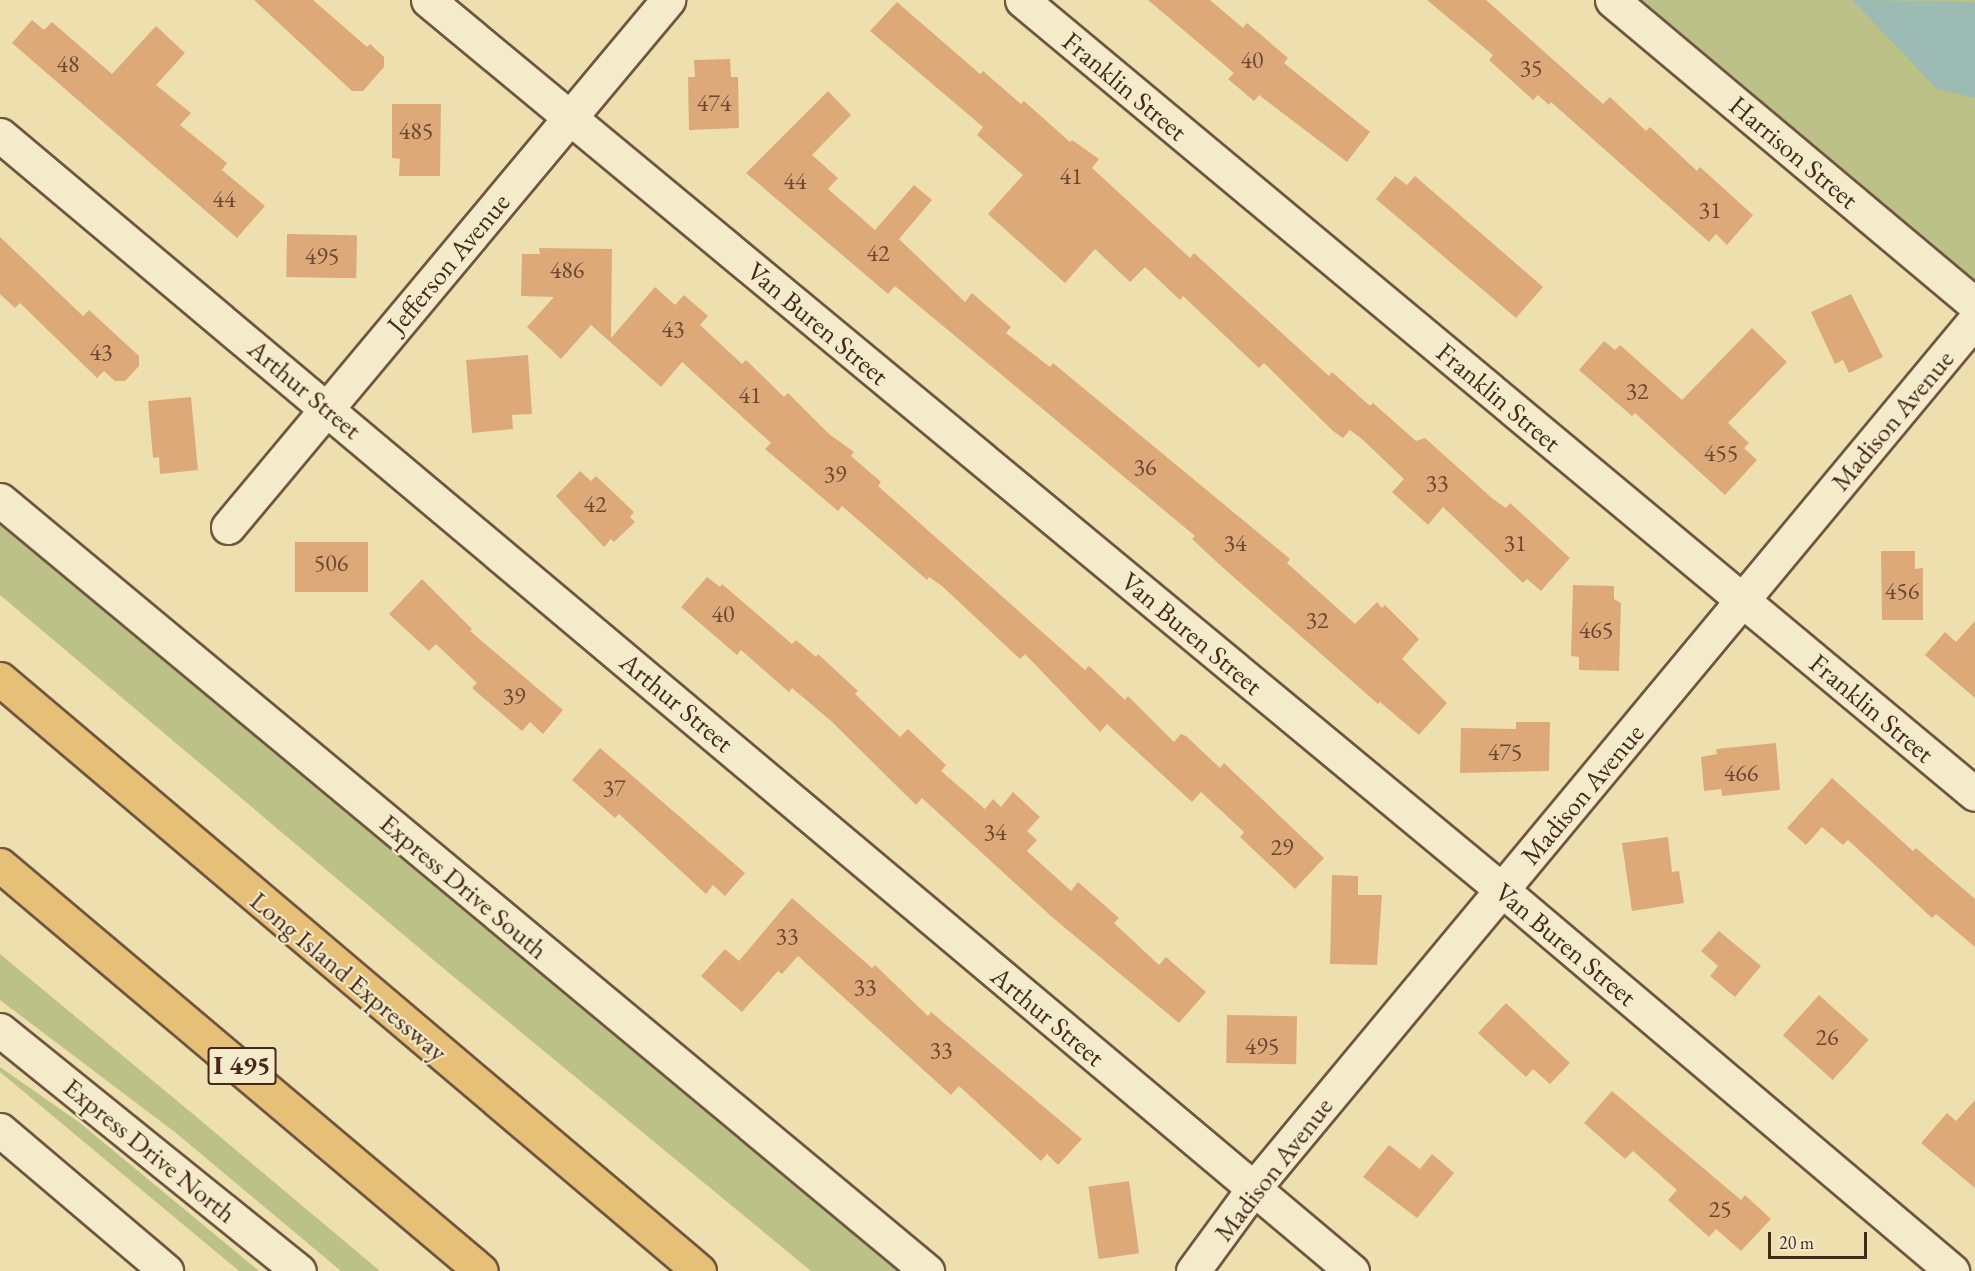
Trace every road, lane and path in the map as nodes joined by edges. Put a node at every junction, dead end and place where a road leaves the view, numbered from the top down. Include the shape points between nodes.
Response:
1 (428, 0) edge
2 (668, 0) edge
3 (1022, 0) edge
4 (1612, 0) edge
5 (569, 118) junction
6 (0, 135) edge
7 (1975, 305) edge
8 (1975, 320) edge
9 (328, 407) junction
10 (0, 500) edge
11 (228, 527) dead end
12 (1742, 600) junction
13 (0, 679) edge
14 (1975, 794) edge
15 (0, 865) edge
16 (1502, 890) junction
17 (0, 1030) edge
18 (0, 1130) edge
19 (1252, 1189) junction
20 (166, 1271) edge
21 (299, 1271) edge
22 (481, 1271) edge
23 (699, 1271) edge
24 (927, 1271) edge
25 (1193, 1271) edge
26 (1352, 1271) edge
27 (1952, 1271) edge

1 - 5 street, Van Buren Street
2 - 5 street, Jefferson Avenue
3 - 12 street, Franklin Street
4 - 7 street, Harrison Street
5 - 9 street, Jefferson Avenue
5 - 16 street, Van Buren Street
6 - 9 street, Arthur Street
8 - 12 street, Madison Avenue
9 - 11 street, Jefferson Avenue
9 - 19 street, Arthur Street
10 - 24 street, Express Drive South
12 - 14 street, Franklin Street
12 - 16 street, Madison Avenue
13 - 23 highway, Long Island Expressway
15 - 22 highway, I 495
16 - 19 street, Madison Avenue
16 - 27 street, Van Buren Street
17 - 21 street, Express Drive North
18 - 20 street
19 - 25 street, Madison Avenue
19 - 26 street, Arthur Street

